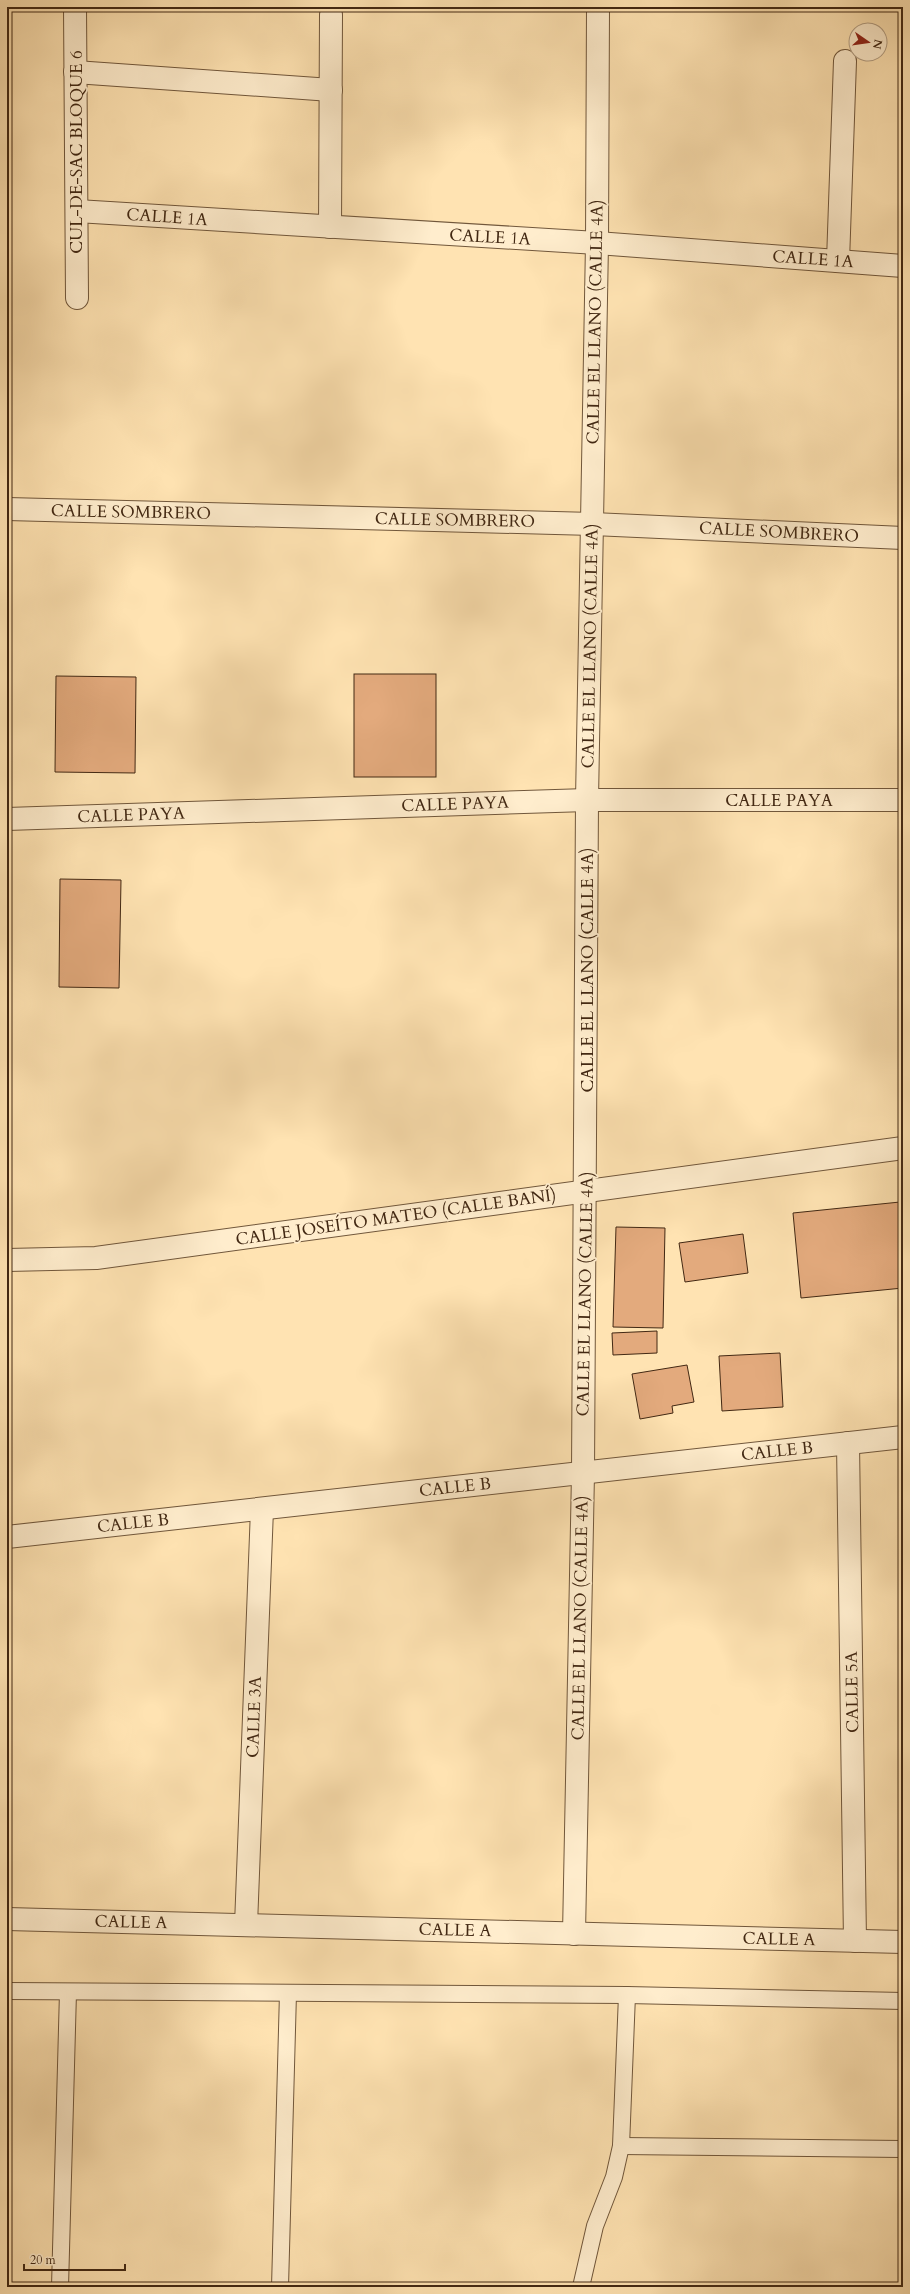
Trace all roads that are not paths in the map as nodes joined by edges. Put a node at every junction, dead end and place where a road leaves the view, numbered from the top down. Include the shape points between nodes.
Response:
1 (76, 7) edge
2 (598, 7) edge
3 (331, 15) dead end
4 (845, 61) dead end
5 (75, 72) junction
6 (331, 90) junction
7 (77, 211) junction
8 (330, 227) junction
9 (597, 243) junction
10 (838, 261) junction
11 (903, 266) edge
12 (76, 298) dead end
13 (7, 509) edge
14 (593, 524) junction
15 (903, 538) edge
16 (587, 800) junction
17 (903, 800) edge
18 (7, 819) edge
19 (903, 1148) edge
20 (586, 1191) junction
21 (7, 1260) edge
22 (903, 1436) edge
23 (848, 1443) junction
24 (583, 1473) junction
25 (262, 1509) junction
26 (7, 1537) edge
27 (7, 1919) edge
28 (246, 1925) junction
29 (574, 1934) junction
30 (855, 1941) junction
31 (903, 1942) edge
32 (7, 1991) edge
33 (68, 1992) junction
34 (288, 1993) junction
35 (627, 1995) junction
36 (903, 2001) edge
37 (622, 2146) junction
38 (903, 2149) edge
39 (60, 2287) edge
40 (280, 2287) edge
41 (581, 2287) edge

1 - 5 street, CUL-DE-SAC BLOQUE 6
2 - 9 street, CALLE EL LLANO (CALLE 4A)
3 - 6 street
4 - 10 street
5 - 6 street
5 - 7 street, CUL-DE-SAC BLOQUE 6
6 - 8 street
7 - 8 street, CALLE 1A
7 - 12 street, CUL-DE-SAC BLOQUE 6
8 - 9 street, CALLE 1A
9 - 10 street, CALLE 1A
9 - 14 street, CALLE EL LLANO (CALLE 4A)
10 - 11 street, CALLE 1A
13 - 14 street, CALLE SOMBRERO
14 - 15 street, CALLE SOMBRERO
14 - 16 street, CALLE EL LLANO (CALLE 4A)
16 - 17 street, CALLE PAYA
16 - 18 street, CALLE PAYA
16 - 20 street, CALLE EL LLANO (CALLE 4A)
19 - 20 street, CALLE JOSEÍTO MATEO (CALLE BANÍ)
20 - 21 street, CALLE JOSEÍTO MATEO (CALLE BANÍ) via 96,1258
20 - 24 street, CALLE EL LLANO (CALLE 4A)
22 - 23 street, CALLE B
23 - 24 street, CALLE B
23 - 30 street, CALLE 5A
24 - 25 street, CALLE B
24 - 29 street, CALLE EL LLANO (CALLE 4A)
25 - 26 street, CALLE B
25 - 28 street, CALLE 3A
27 - 28 street, CALLE A
28 - 29 street, CALLE A
29 - 30 street, CALLE A
30 - 31 street, CALLE A
32 - 33 lane
33 - 34 lane
33 - 39 lane
34 - 35 lane
34 - 40 lane
35 - 36 lane
35 - 37 lane
37 - 38 lane
37 - 41 lane via 614,2177 595,2226

